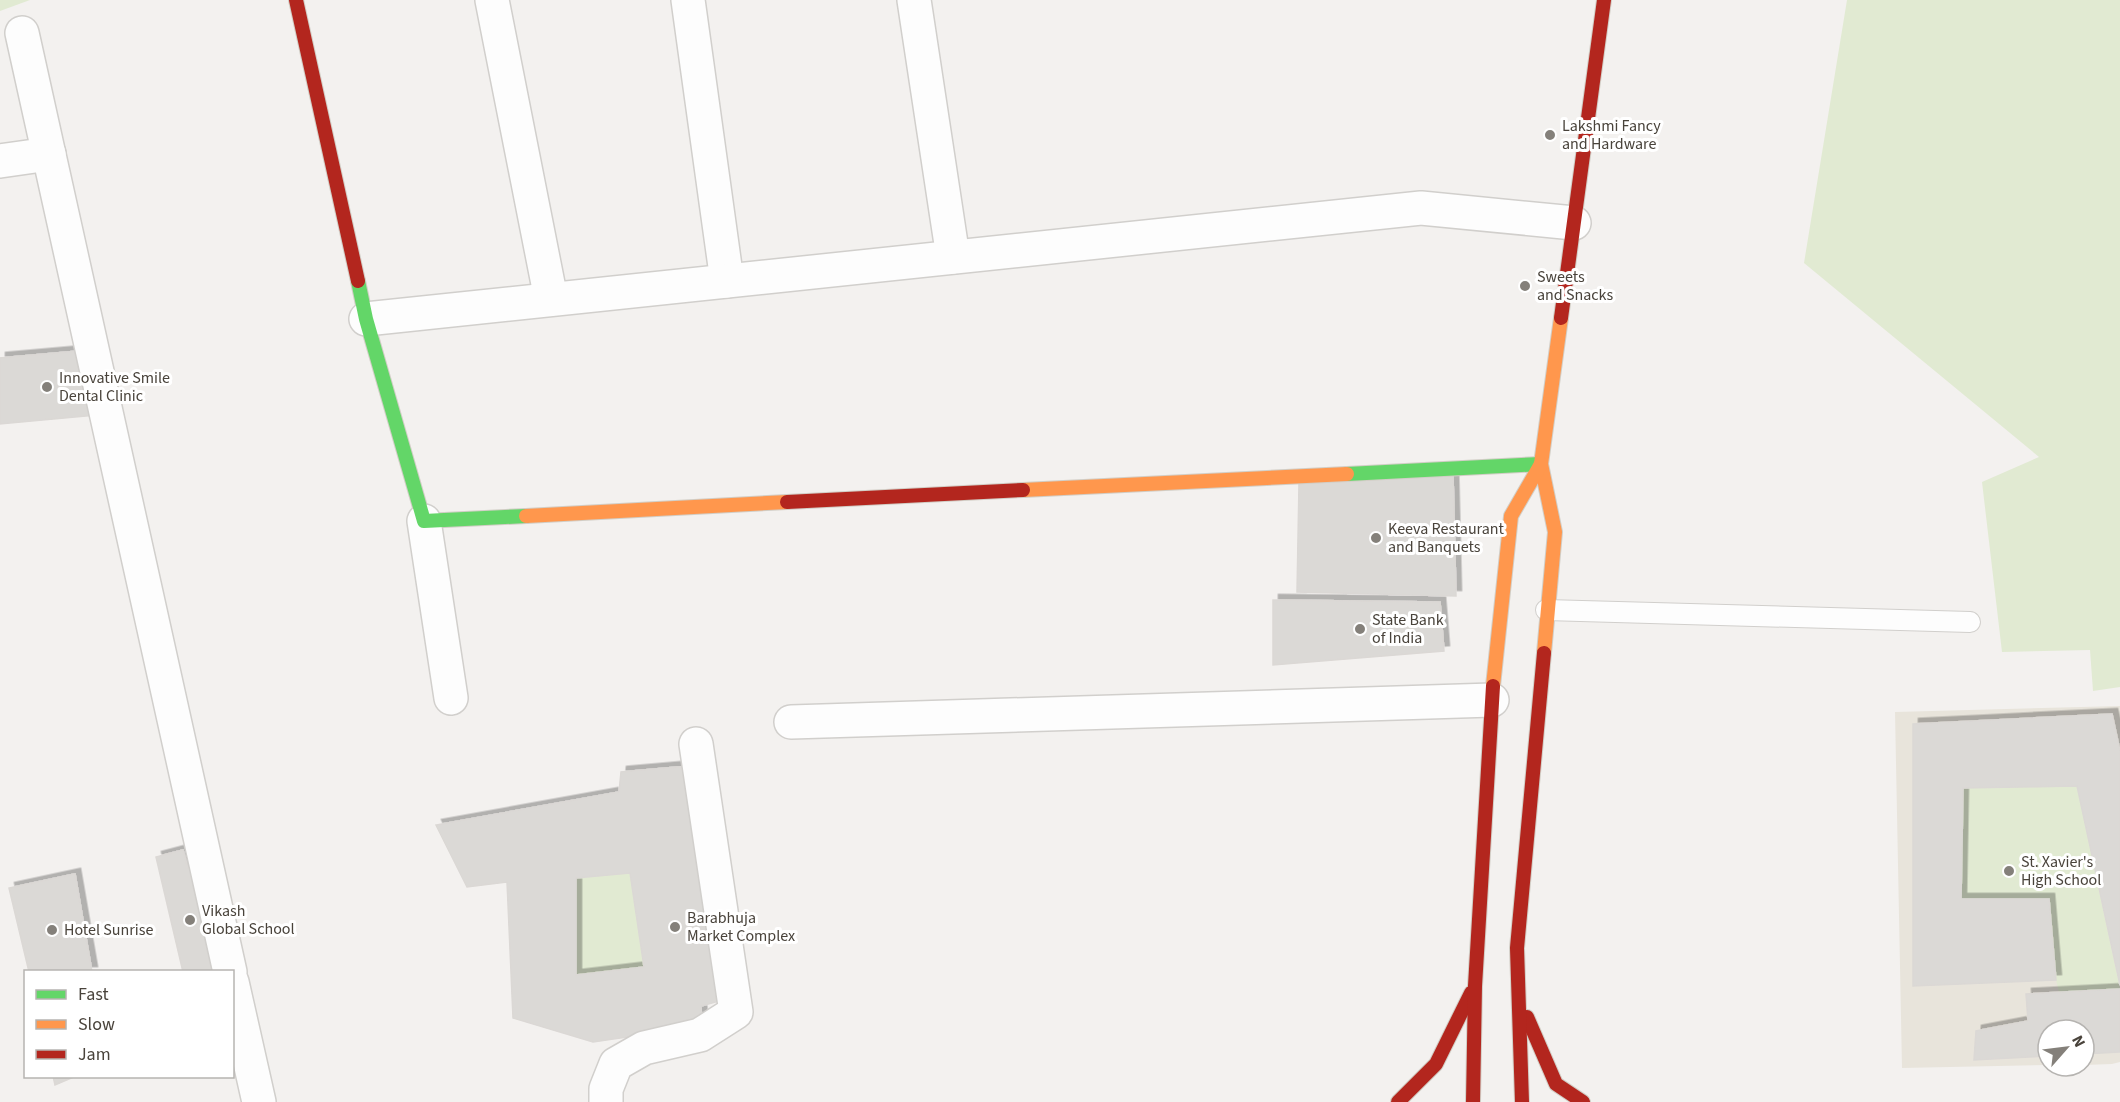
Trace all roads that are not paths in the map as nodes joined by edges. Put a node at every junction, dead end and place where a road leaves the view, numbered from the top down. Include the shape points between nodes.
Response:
1 (296, 0) edge
2 (492, 0) edge
3 (688, 0) edge
4 (914, 0) edge
5 (1604, 0) edge
6 (22, 33) dead end
7 (49, 154) junction
8 (0, 161) edge
9 (1574, 223) junction
10 (953, 257) junction
11 (727, 281) junction
12 (551, 299) junction
13 (366, 319) junction
14 (1540, 464) junction
15 (424, 521) junction
16 (1546, 610) junction
17 (1970, 622) dead end
18 (451, 698) dead end
19 (1492, 700) junction
20 (791, 722) dead end
21 (696, 744) dead end
22 (230, 970) edge
23 (1475, 986) junction
24 (234, 991) edge
25 (1519, 999) junction
26 (259, 1102) edge
27 (606, 1102) edge
28 (1398, 1102) edge
29 (1473, 1102) edge
30 (1522, 1102) edge
31 (1583, 1102) edge

1 - 13 main road
2 - 12 street
3 - 11 street
4 - 10 street
5 - 9 main road
6 - 7 street
7 - 8 street
7 - 22 street
9 - 10 street via 1421,208
9 - 14 main road
10 - 11 street
11 - 12 street
12 - 13 street
13 - 15 main road
14 - 15 main road
14 - 16 main road via 1555,532
14 - 19 main road via 1511,516
15 - 18 street
16 - 17 lane
16 - 25 main road via 1517,948
19 - 20 street
19 - 23 main road
21 - 27 street via 736,1012 700,1035 644,1048 616,1064 606,1089
23 - 28 main road via 1436,1065
23 - 29 main road
24 - 26 street
25 - 30 main road
25 - 31 main road via 1556,1084

